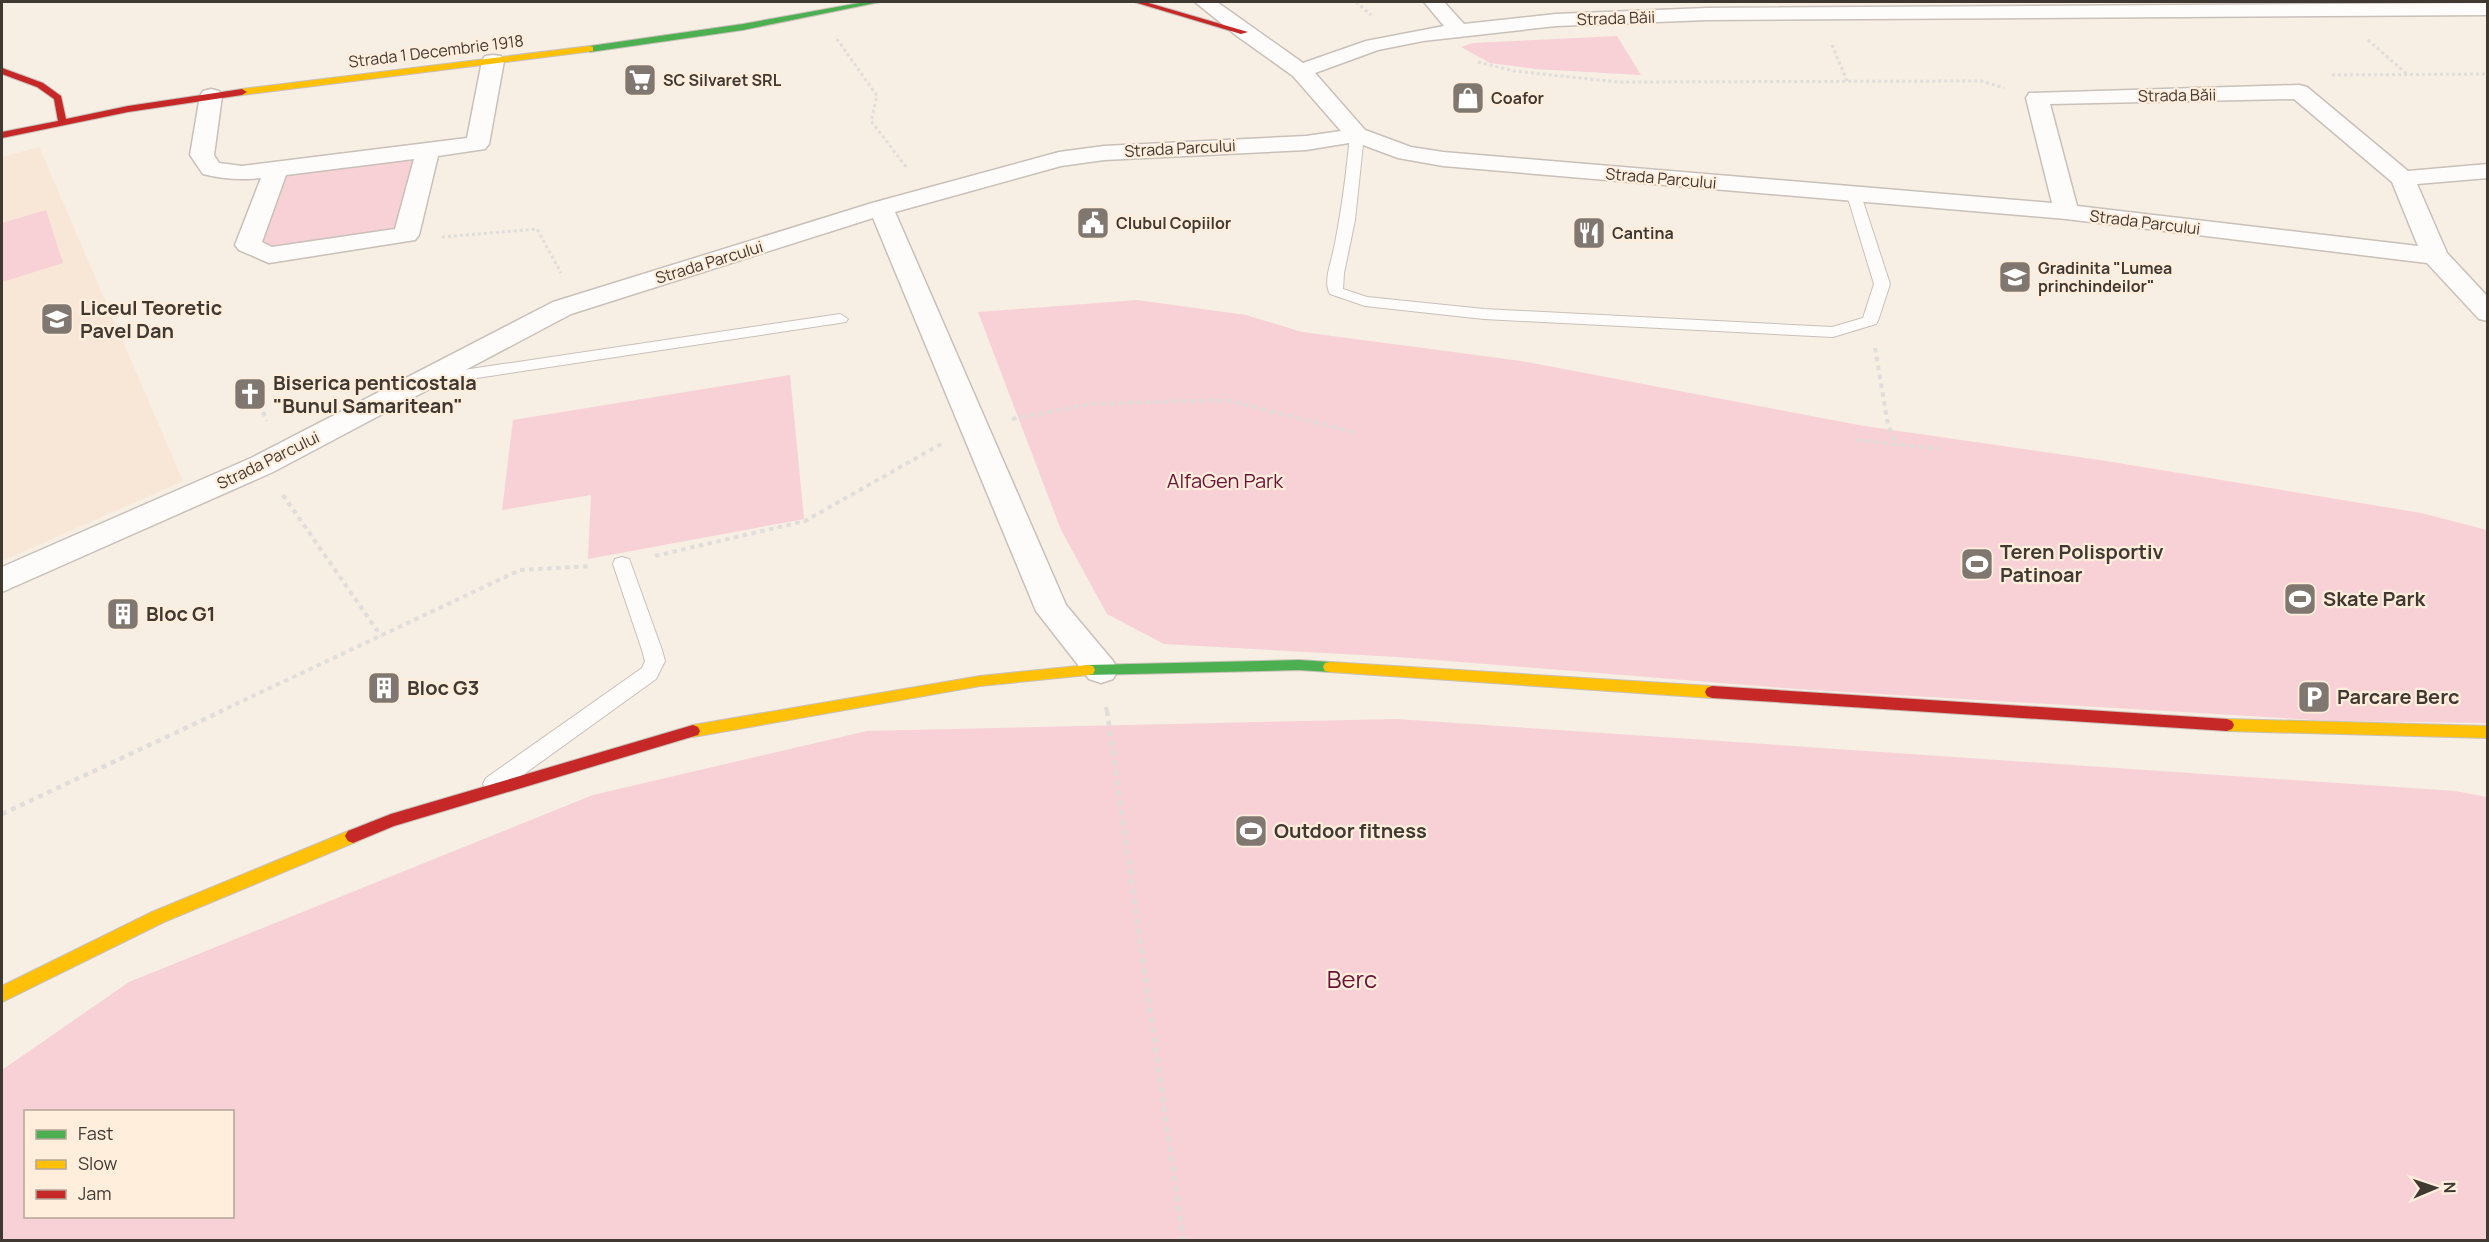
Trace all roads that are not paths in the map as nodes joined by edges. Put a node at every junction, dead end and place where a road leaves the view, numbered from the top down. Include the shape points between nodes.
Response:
1 (876, 2) edge
2 (1138, 2) edge
3 (1205, 2) edge
4 (1434, 2) edge
5 (2292, 2) edge
6 (2487, 9) edge
7 (2318, 10) junction
8 (1459, 31) junction
9 (1244, 32) junction
10 (493, 61) junction
11 (1301, 70) junction
12 (2, 71) edge
13 (210, 96) junction
14 (62, 120) junction
15 (2, 135) edge
16 (1356, 135) junction
17 (428, 150) junction
18 (277, 168) junction
19 (2487, 171) edge
20 (2403, 179) junction
21 (1854, 195) junction
22 (880, 208) junction
23 (2066, 212) junction
24 (2435, 256) junction
25 (2486, 310) edge
26 (840, 319) dead end
27 (422, 381) junction
28 (622, 564) road end
29 (2, 580) edge
30 (1101, 670) junction
31 (2487, 732) edge
32 (482, 793) junction
33 (2, 994) edge

1 - 10 street, Strada 1 Decembrie 1918 via 744,26
2 - 9 street
3 - 9 street
4 - 8 street
5 - 7 street
6 - 7 street, Strada Băii
7 - 8 street, Strada Băii via 1707,14 1556,20
8 - 11 street, Strada Băii via 1373,45
9 - 11 street
10 - 13 street, Strada 1 Decembrie 1918
10 - 17 street via 477,144
11 - 16 street
12 - 14 street via 40,85 58,98
13 - 14 street, Strada 1 Decembrie 1918
13 - 18 street via 202,155 211,169 242,173
14 - 15 street, Strada 1 Decembrie 1918
16 - 21 street, Strada Parcului via 1406,153 1443,159
16 - 21 lane via 1348,220 1335,291 1365,301 1472,313 1833,332 1870,321 1882,284
16 - 22 street, Strada Parcului via 1306,143 1115,152 1059,159
17 - 18 street
17 - 18 street via 406,235 269,255 248,245
19 - 20 street
20 - 23 street, Strada Băii via 2299,92 2037,98
20 - 24 street
21 - 23 street, Strada Parcului
22 - 27 street, Strada Parcului via 562,308
22 - 30 street via 1052,611
23 - 24 street, Strada Parcului
24 - 25 street
26 - 27 lane
27 - 29 street, Strada Parcului via 262,465
28 - 32 lane via 655,661 649,673
30 - 31 street via 1299,666 2251,727
30 - 32 street via 980,681 687,732
32 - 33 street via 390,820 158,916

